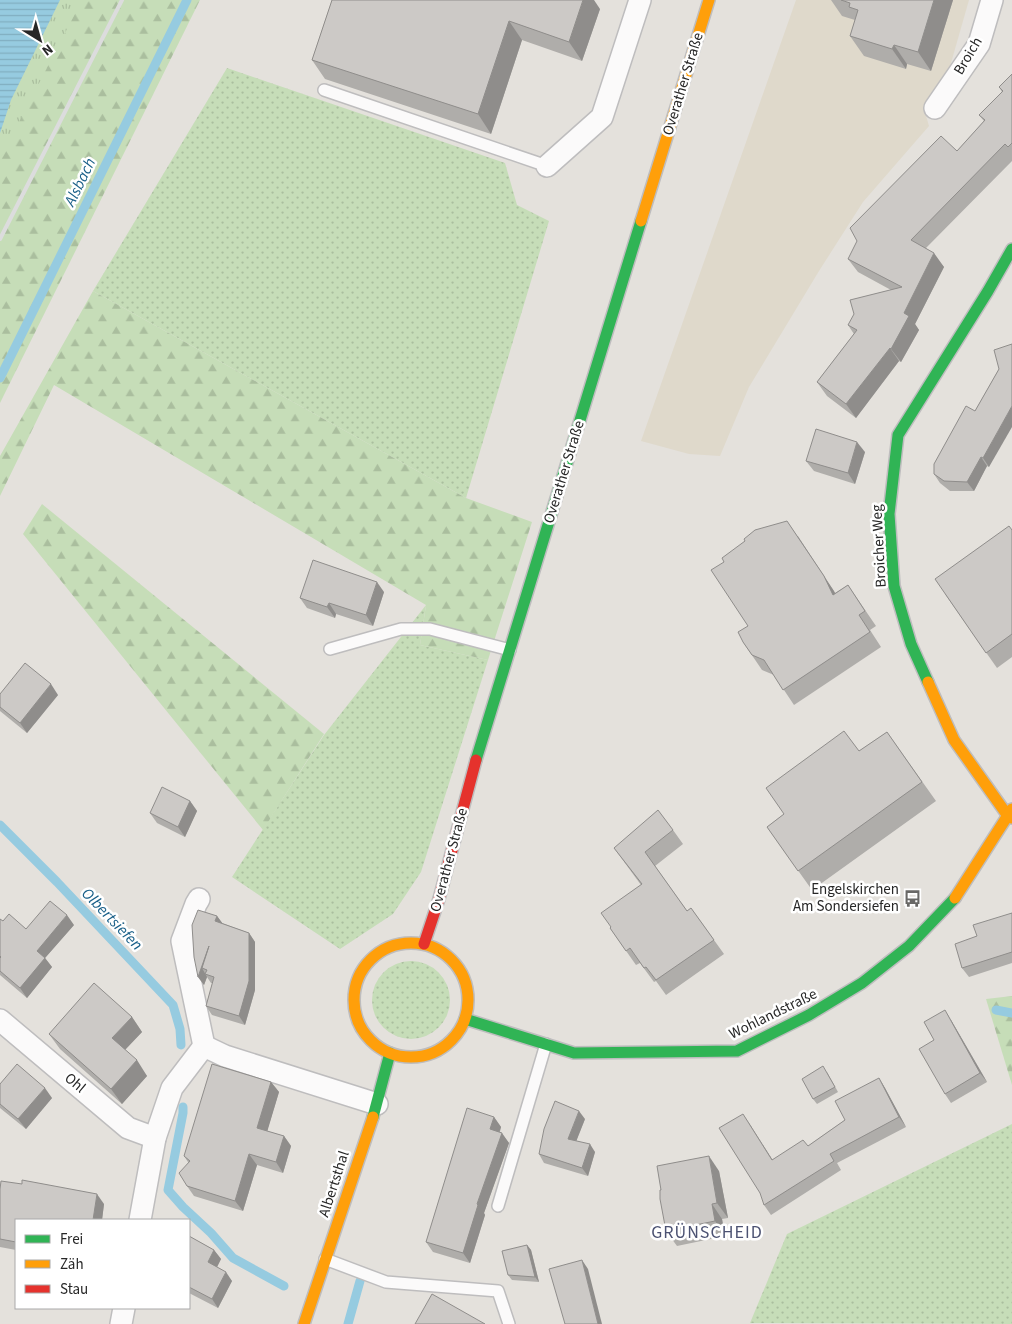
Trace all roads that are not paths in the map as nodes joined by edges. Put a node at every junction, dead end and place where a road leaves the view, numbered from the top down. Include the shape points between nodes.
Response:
1 (640, 0) edge
2 (709, 0) edge
3 (992, 0) edge
4 (324, 90) edge
5 (935, 108) dead end
6 (547, 166) joint
7 (1012, 249) edge
8 (330, 649) dead end
9 (510, 650) junction
10 (1011, 815) edge
11 (199, 899) dead end
12 (424, 944) junction
13 (465, 1019) junction
14 (0, 1020) edge
15 (546, 1044) junction
16 (204, 1046) junction
17 (390, 1053) junction
18 (377, 1104) junction
19 (155, 1138) junction
20 (498, 1206) dead end
21 (140, 1219) edge
22 (325, 1259) junction
23 (124, 1309) edge
24 (121, 1324) edge
25 (304, 1324) edge
26 (509, 1324) edge

1 - 6 street via 602,117
2 - 9 main road, Overather Straße
3 - 5 street, Broich via 979,44
4 - 6 lane
7 - 10 main road, Broicher Weg via 898,435 889,514 894,586 911,644 954,740
8 - 9 lane via 401,629 430,629
9 - 12 main road, Overather Straße
10 - 15 main road, Wohlandstraße via 959,893 909,946 862,983 810,1015 737,1051 574,1052
11 - 16 street via 182,941
12 - 13 main road via 439,950 462,973 468,996
12 - 17 main road via 391,946 364,968 357,983 354,1000 360,1024 375,1044
13 - 15 main road, Wohlandstraße
13 - 17 main road via 453,1039 434,1052 412,1057
14 - 19 street, Ohl via 128,1128
15 - 20 lane
16 - 18 street via 225,1056
16 - 19 street via 172,1088
17 - 18 main road, Albertsthal
18 - 22 main road, Albertsthal
19 - 21 street
22 - 25 main road, Albertsthal
22 - 26 lane via 386,1282 498,1291
23 - 24 street

